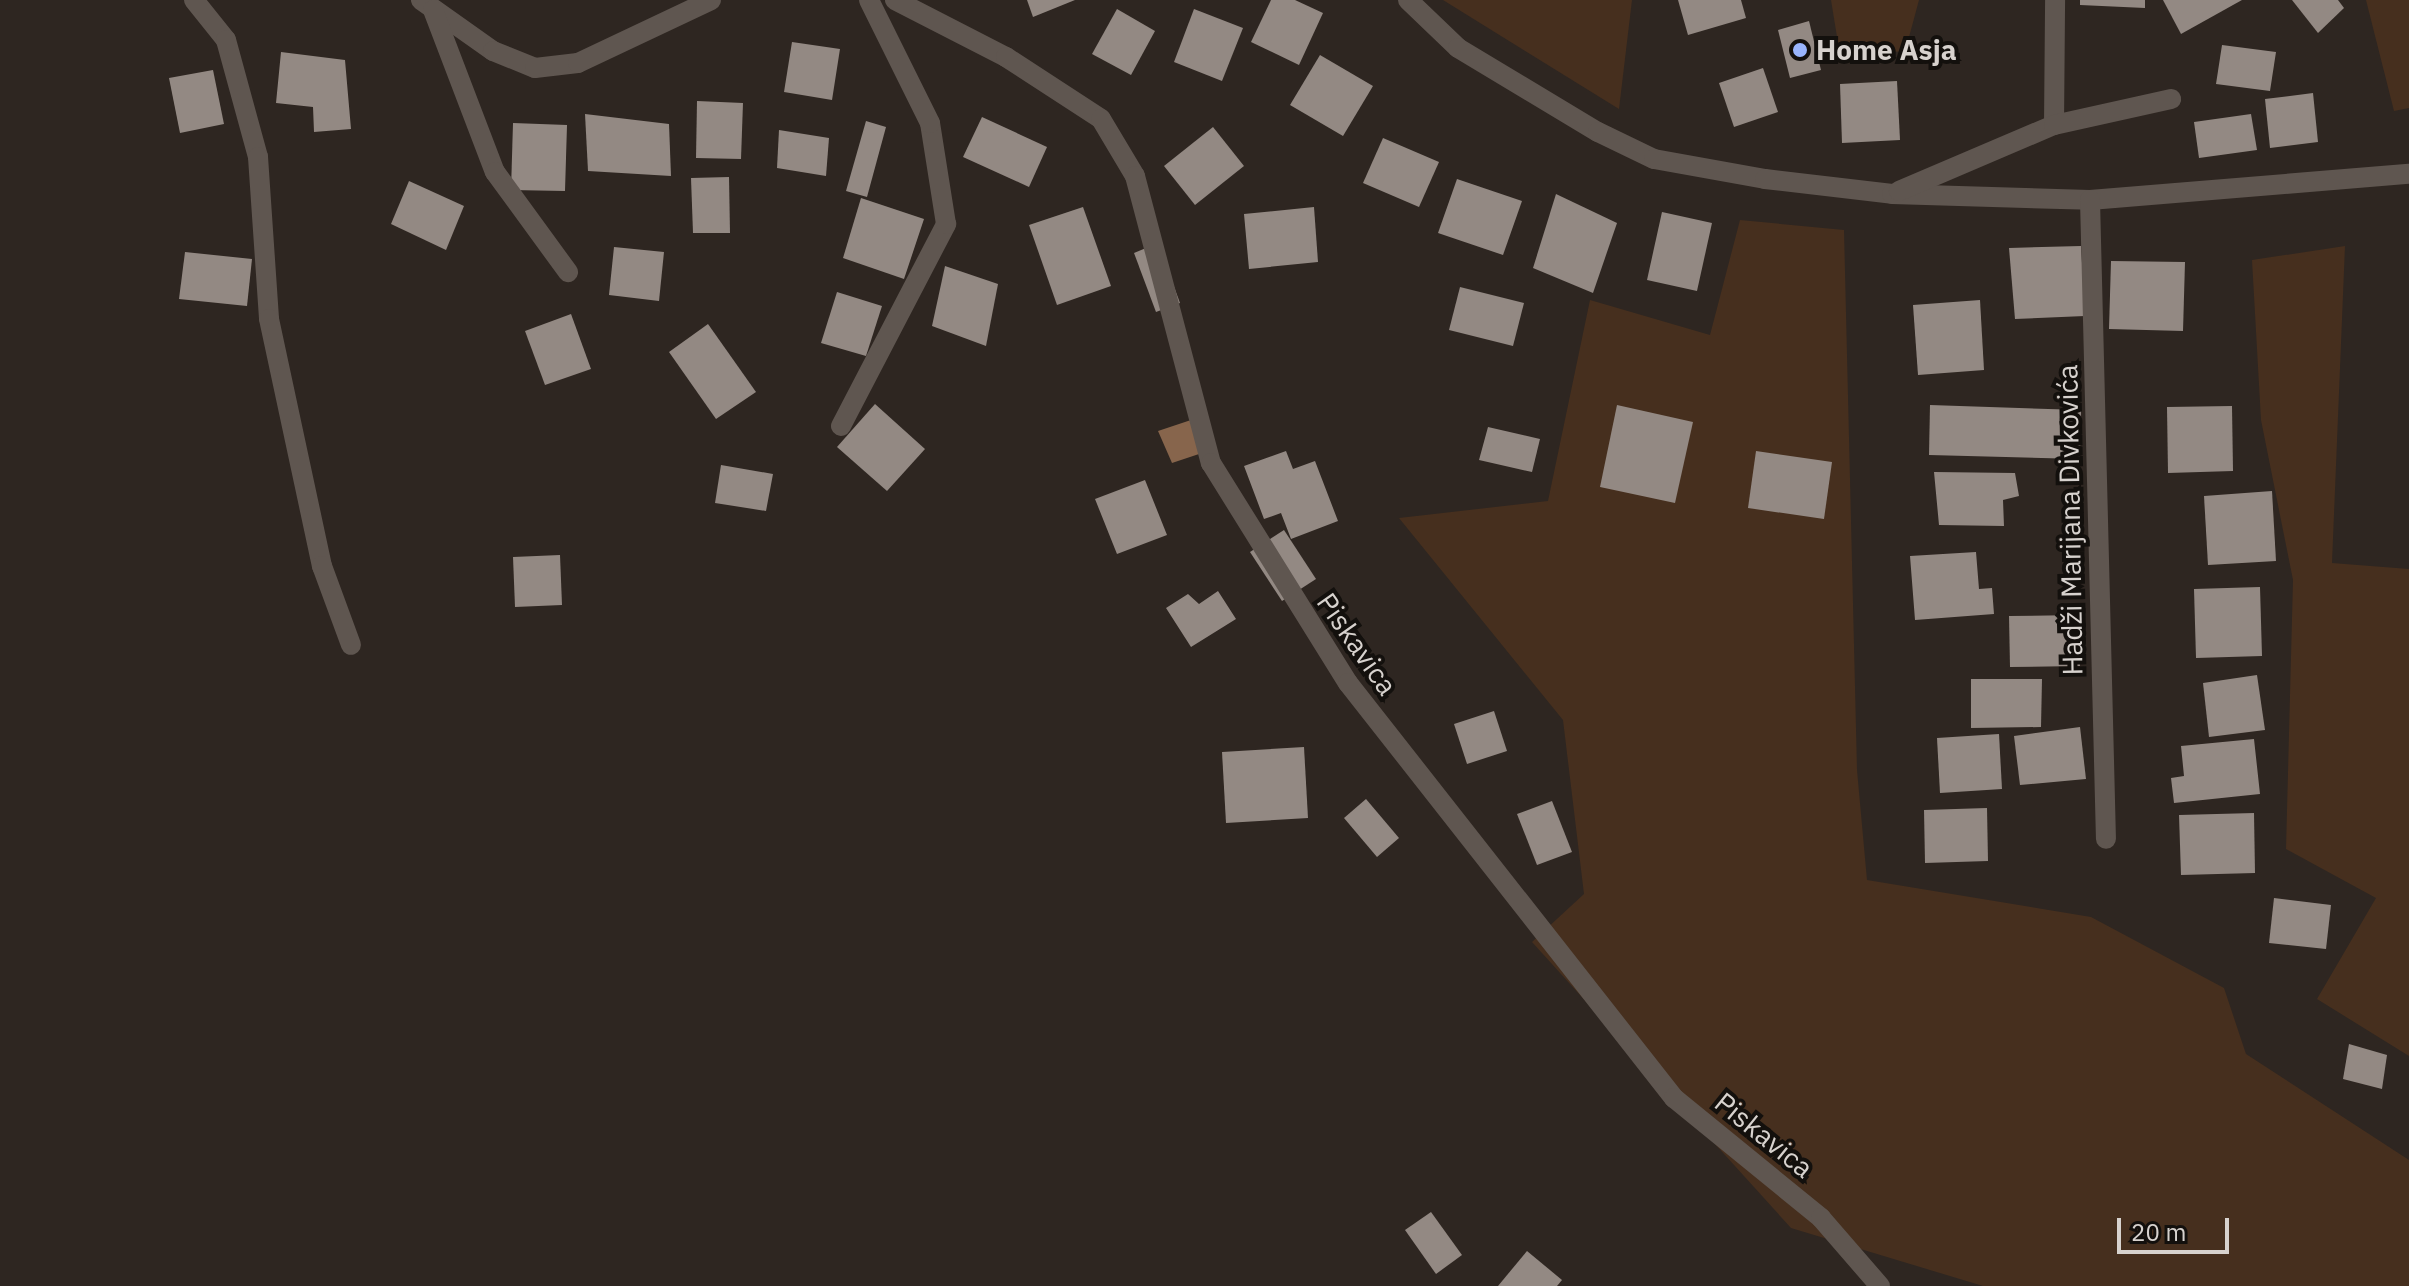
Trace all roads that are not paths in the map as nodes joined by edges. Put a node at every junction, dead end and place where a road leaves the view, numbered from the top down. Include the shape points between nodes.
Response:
1 (194, 0) edge
2 (711, 0) edge
3 (869, 0) edge
4 (895, 0) edge
5 (1408, 0) edge
6 (2055, 0) edge
7 (427, 5) edge
8 (2171, 99) dead end
9 (2054, 125) junction
10 (2409, 174) edge
11 (1892, 194) junction
12 (2090, 200) junction
13 (568, 272) dead end
14 (841, 426) dead end
15 (351, 645) dead end
16 (2106, 839) dead end
17 (1880, 1286) edge

1 - 15 street via 226,40 258,157 269,319 322,566
2 - 7 street via 578,63 535,68 493,51
3 - 14 street via 930,123 946,224
4 - 17 street, Piskavica via 1006,57 1101,119 1135,176 1211,463 1348,683 1674,1098 1821,1218
5 - 11 street via 1458,48 1545,106 1654,159
6 - 9 street
7 - 13 street via 495,172
8 - 9 street
9 - 11 street
10 - 12 street
11 - 12 street
12 - 16 street, Hadži Marijana Divkovića

